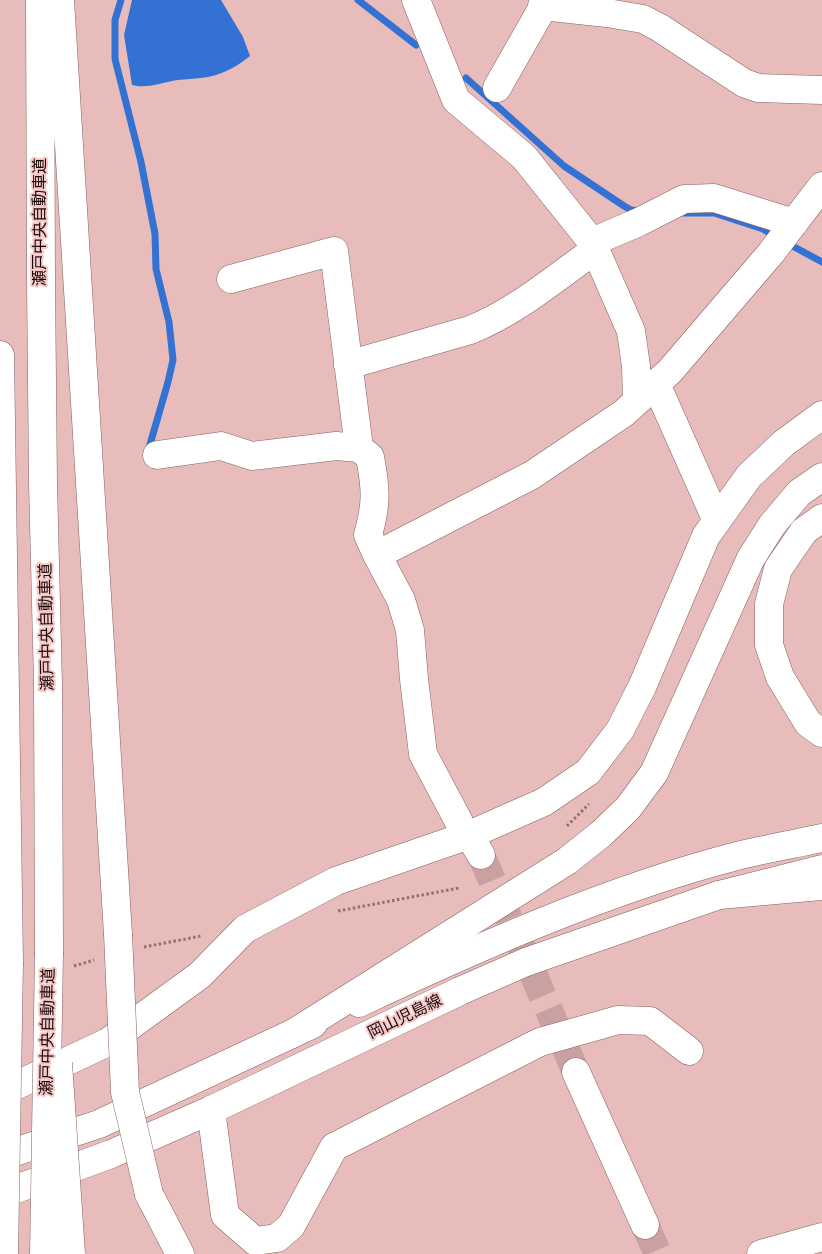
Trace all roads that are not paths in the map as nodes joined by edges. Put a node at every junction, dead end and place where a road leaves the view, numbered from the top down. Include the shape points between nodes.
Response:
1 (40, 0) edge
2 (60, 0) edge
3 (416, 0) edge
4 (545, 3) edge
5 (498, 88) dead end
6 (822, 90) edge
7 (822, 186) edge
8 (792, 225) junction
9 (593, 246) junction
10 (231, 279) dead end
11 (0, 355) edge
12 (348, 365) junction
13 (646, 392) junction
14 (822, 415) edge
15 (359, 448) junction
16 (157, 455) dead end
17 (822, 477) edge
18 (822, 518) edge
19 (717, 521) junction
20 (377, 555) junction
21 (822, 734) edge
22 (470, 837) junction
23 (822, 838) edge
24 (822, 868) edge
25 (822, 886) edge
26 (719, 895) junction
27 (50, 952) junction
28 (292, 1034) junction
29 (688, 1050) dead end
30 (4, 1071) edge
31 (576, 1072) tunnel mouth
32 (0, 1093) edge
33 (211, 1110) junction
34 (0, 1158) edge
35 (0, 1195) edge
36 (645, 1225) tunnel mouth
37 (822, 1237) edge
38 (4, 1254) edge
39 (44, 1254) edge
40 (71, 1254) edge
41 (180, 1254) edge
42 (761, 1254) edge

1 - 27 main road, 瀬戸中央自動車道 via 40,271
2 - 41 main road, bridge via 125,1092 149,1194
3 - 9 main road via 456,100 524,158
4 - 5 main road
4 - 6 main road via 643,19 744,83 758,88
7 - 8 main road
8 - 9 main road via 714,198 684,199
8 - 13 main road via 670,371
9 - 12 main road via 536,292 488,322
9 - 13 main road via 631,331 636,366
10 - 12 main road via 334,251
11 - 30 main road, bridge via 8,962
12 - 15 main road
13 - 19 main road
13 - 20 main road via 624,413 532,474
14 - 19 main road via 784,443 749,476
15 - 16 main road via 336,446 252,456 221,446
15 - 20 main road via 370,457 375,488 374,513 368,535
17 - 28 main road via 799,493 772,525 752,558 654,773 628,808 568,861
18 - 21 main road via 804,532 778,569 769,604 769,645 780,677 808,723
19 - 22 main road via 706,536 642,687 620,730 588,772 544,802
20 - 22 main road via 401,600 410,630 423,754
22 - 32 main road via 336,881 245,928 200,976 108,1042
23 - 28 main road, 岡山児島線 via 736,856 580,908 438,965
24 - 26 main road, 岡山児島線
25 - 26 main road
26 - 33 main road, 岡山児島線 via 526,962
27 - 39 main road, 瀬戸中央自動車道, bridge
27 - 40 main road, bridge
28 - 34 main road, 岡山児島線 via 99,1124
29 - 33 main road via 650,1020 618,1020 540,1042 334,1147 291,1226 277,1238 255,1241 225,1215
30 - 38 main road, bridge
31 - 36 main road
33 - 35 main road, 岡山児島線 via 111,1154
37 - 42 main road

